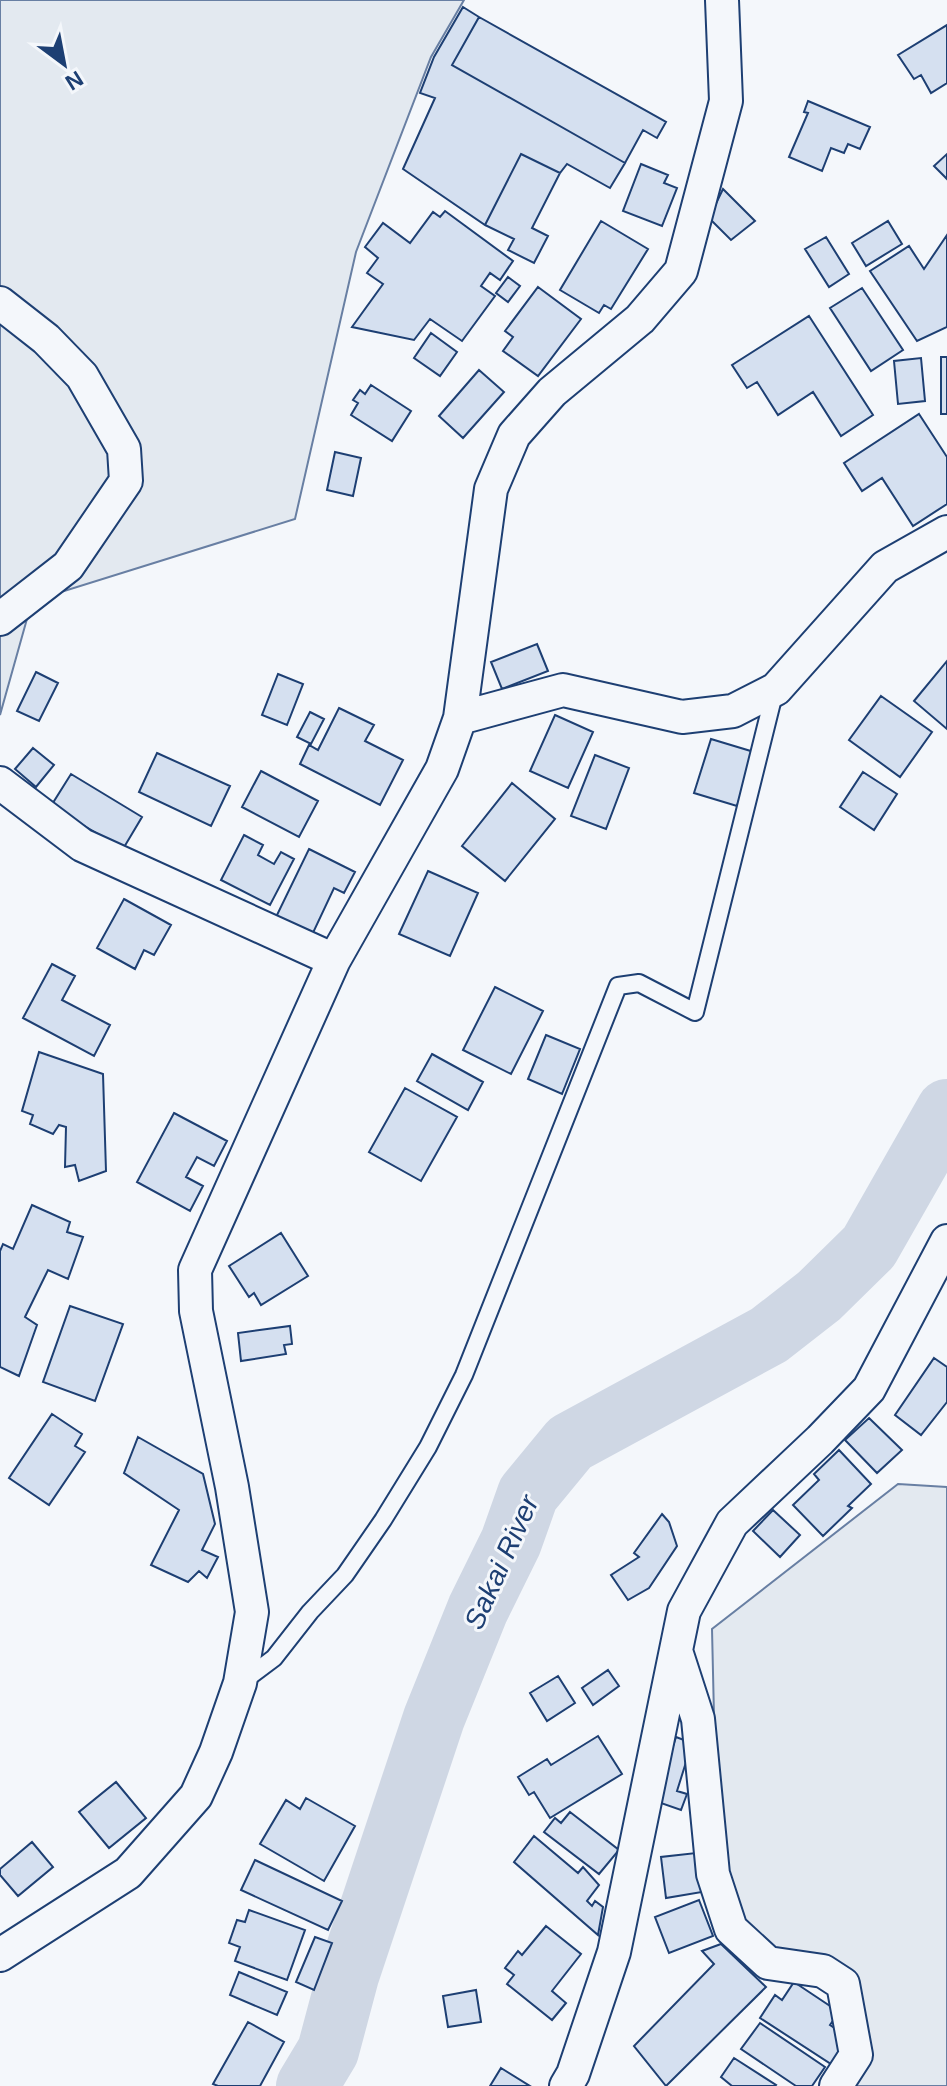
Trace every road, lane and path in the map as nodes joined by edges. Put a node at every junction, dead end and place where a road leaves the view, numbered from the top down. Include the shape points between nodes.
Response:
1 (722, 0) edge
2 (0, 303) edge
3 (947, 532) edge
4 (0, 619) edge
5 (776, 689) junction
6 (460, 718) junction
7 (0, 783) edge
8 (334, 960) junction
9 (947, 1241) edge
10 (676, 1650) junction
11 (240, 1683) junction
12 (0, 1955) edge
13 (580, 2082) edge
14 (836, 2086) edge

1 - 6 street via 726,101 681,271 640,319 552,392 514,435 491,489
2 - 4 street via 82,376 124,449 126,481 68,566
3 - 5 street via 885,567
5 - 6 street via 733,711 682,717 563,690
5 - 11 lane via 695,1012 639,983 618,986 464,1375 428,1447 345,1575 274,1658
6 - 8 street via 442,769
7 - 8 street via 82,845
8 - 11 street via 195,1270 196,1311 252,1612
9 - 10 street via 869,1389 732,1523 684,1611
10 - 13 street via 614,1952
10 - 14 street via 698,1719 713,1874 731,1929 768,1963 823,1971 843,1984 856,2055
11 - 12 street via 196,1796 177,1818 128,1873

